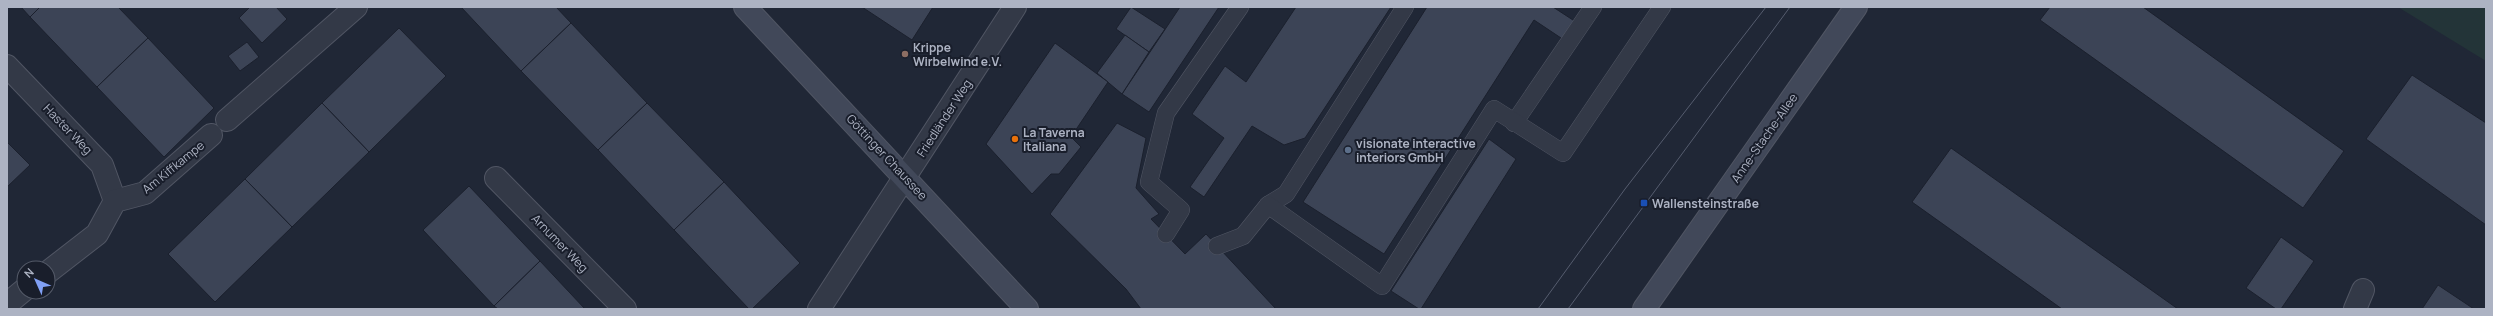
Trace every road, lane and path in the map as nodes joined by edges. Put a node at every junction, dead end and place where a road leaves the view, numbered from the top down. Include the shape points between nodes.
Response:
1 (356, 7) edge
2 (745, 7) edge
3 (1015, 7) edge
4 (1240, 7) edge
5 (1405, 7) edge
6 (1593, 7) edge
7 (1662, 7) edge
8 (1856, 7) edge
9 (7, 66) edge
10 (227, 120) dead end
11 (1514, 123) junction
12 (211, 135) dead end
13 (905, 177) junction
14 (496, 178) dead end
15 (115, 200) junction
16 (1268, 205) junction
17 (1166, 234) dead end
18 (1216, 246) dead end
19 (56, 266) edge
20 (16, 297) edge
21 (7, 304) edge
22 (625, 309) edge
23 (818, 309) edge
24 (1027, 309) edge
25 (1644, 309) edge

1 - 10 street
2 - 13 street, Göttinger Chaussee
3 - 13 street, Friedländer Weg
4 - 17 lane via 1166,113 1149,182 1182,210
5 - 16 lane via 1286,194
6 - 11 lane
7 - 11 lane via 1563,153
8 - 25 street, Anne-Stache-Allee
9 - 15 street, Haster Weg via 102,165
11 - 16 lane via 1494,109 1382,286
12 - 15 street, Am Kiffkampe via 145,193
13 - 23 street, Friedländer Weg
13 - 24 street, Göttinger Chaussee
14 - 22 street, Arnumer Weg
15 - 19 street via 97,234
16 - 18 lane via 1243,236
20 - 21 street

